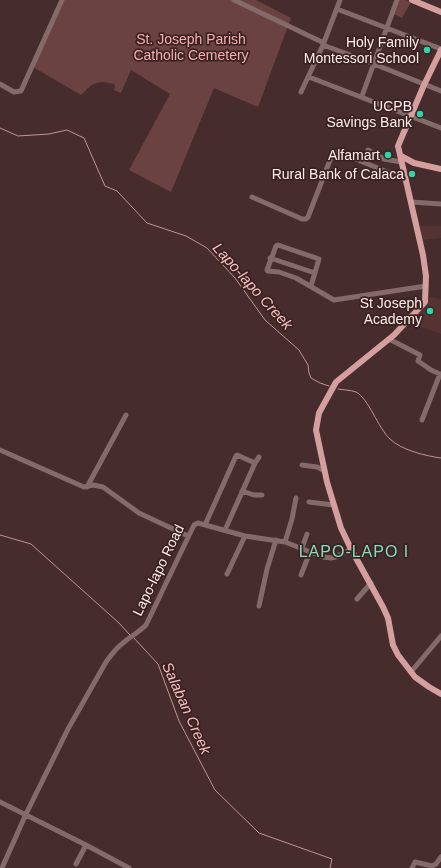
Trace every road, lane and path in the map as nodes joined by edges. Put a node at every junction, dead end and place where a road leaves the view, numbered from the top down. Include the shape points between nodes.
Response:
1 (62, 0) edge
2 (234, 0) edge
3 (340, 0) edge
4 (396, 0) edge
5 (412, 0) edge
6 (337, 9) junction
7 (441, 12) edge
8 (387, 28) junction
9 (324, 44) junction
10 (441, 50) edge
11 (374, 64) junction
12 (309, 77) junction
13 (0, 84) edge
14 (424, 85) junction
15 (441, 91) edge
16 (301, 92) dead end
17 (362, 96) junction
18 (410, 116) junction
19 (441, 128) edge
20 (368, 150) dead end
21 (401, 159) junction
22 (441, 169) edge
23 (405, 179) junction
24 (252, 197) dead end
25 (411, 202) junction
26 (441, 204) edge
27 (270, 258) junction
28 (315, 273) junction
29 (310, 286) junction
30 (426, 286) junction
31 (389, 339) junction
32 (126, 415) dead end
33 (422, 420) dead end
34 (0, 450) edge
35 (259, 457) dead end
36 (255, 463) junction
37 (302, 465) dead end
38 (325, 471) junction
39 (87, 487) junction
40 (242, 491) junction
41 (262, 495) dead end
42 (296, 498) dead end
43 (309, 502) dead end
44 (333, 505) junction
45 (204, 525) junction
46 (225, 530) junction
47 (307, 534) dead end
48 (188, 536) junction
49 (245, 536) junction
50 (276, 540) junction
51 (285, 542) junction
52 (302, 548) junction
53 (351, 549) junction
54 (310, 552) junction
55 (227, 574) dead end
56 (302, 575) dead end
57 (371, 583) junction
58 (357, 599) dead end
59 (258, 606) dead end
60 (441, 636) edge
61 (411, 672) junction
62 (441, 694) edge
63 (0, 802) edge
64 (26, 814) junction
65 (86, 845) junction
66 (441, 857) edge
67 (76, 864) dead end
68 (2, 868) edge
69 (129, 868) edge
70 (412, 868) edge

1 - 13 street via 21,90 14,92
2 - 9 street
3 - 6 street
4 - 8 street
5 - 7 main road
6 - 8 street
6 - 9 street
8 - 10 street
8 - 11 street
9 - 11 street
9 - 12 street
10 - 14 main road
11 - 14 street
11 - 17 street
12 - 16 street
12 - 17 street
14 - 15 street
14 - 18 main road
17 - 18 street
18 - 19 street
18 - 21 main road via 398,146
20 - 21 street via 384,159
21 - 22 main road
21 - 23 main road
23 - 24 street via 338,152 332,155 306,219
23 - 25 main road
25 - 26 street
25 - 30 main road via 423,255
27 - 28 street
27 - 28 street via 278,245 318,258
27 - 29 street via 266,268 268,271 283,273
28 - 29 street
29 - 30 street via 334,300
30 - 31 main road via 426,297 422,305
31 - 33 street via 420,355 418,361 440,374
31 - 38 main road via 336,382 328,395 316,426
32 - 39 street
34 - 39 street
35 - 36 street
36 - 40 street
36 - 45 street via 240,455 236,456
37 - 38 street
38 - 44 main road
39 - 48 street via 102,487 139,513
40 - 41 street via 254,496
40 - 46 street
42 - 51 street
43 - 44 street
44 - 53 main road
45 - 46 street, Lapo-lapo Road
45 - 48 street, Lapo-lapo Road via 196,524
46 - 49 street, Lapo-lapo Road
47 - 52 street
48 - 64 street, Lapo-lapo Road via 149,619 140,631 122,644 106,662
49 - 50 street, Lapo-lapo Road
49 - 55 street
50 - 51 street, Lapo-lapo Road
50 - 59 street
51 - 52 street, Lapo-lapo Road
52 - 54 street, Lapo-lapo Road
53 - 54 street, Lapo-lapo Road via 331,558
53 - 57 main road
54 - 56 street
57 - 58 street
57 - 61 main road via 388,618 393,645
60 - 61 street
61 - 62 main road
63 - 64 street
64 - 65 street
64 - 68 street, Lapo-lapo Road
65 - 67 street
65 - 69 street
66 - 70 street via 432,866 415,862

